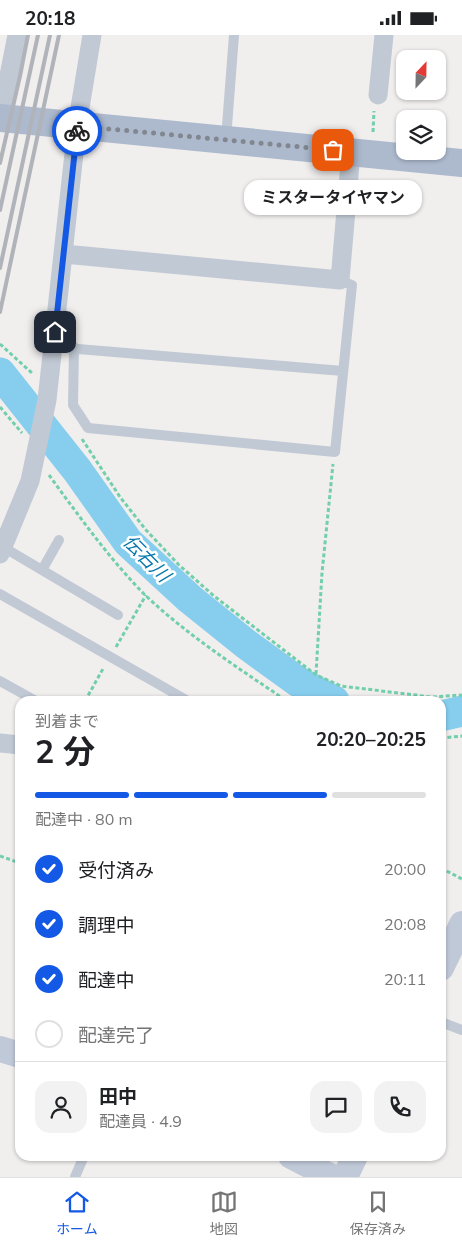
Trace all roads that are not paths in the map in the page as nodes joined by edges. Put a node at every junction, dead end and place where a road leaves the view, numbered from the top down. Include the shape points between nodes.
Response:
1 (17, 35) edge
2 (92, 35) edge
3 (234, 35) edge
4 (384, 35) edge
5 (378, 95) road end
6 (0, 119) edge
7 (78, 126) junction
8 (225, 140) junction
9 (351, 152) junction
10 (462, 163) edge
11 (64, 254) junction
12 (340, 280) junction
13 (54, 347) junction
14 (74, 347) junction
15 (343, 371) junction
16 (59, 539) dead end
17 (1, 550) edge
18 (42, 570) junction
19 (0, 594) edge
20 (118, 615) dead end
21 (0, 681) edge
22 (27, 696) edge
23 (179, 696) edge
24 (0, 743) edge
25 (15, 744) edge
26 (462, 924) edge
27 (446, 958) edge
28 (446, 1024) edge
29 (462, 1029) edge
30 (0, 1049) edge
31 (15, 1054) edge
32 (82, 1161) edge
33 (301, 1161) edge
34 (353, 1161) edge
35 (76, 1177) edge
36 (332, 1177) edge
37 (346, 1177) edge

1 - 6 street
2 - 7 street
3 - 8 lane
4 - 5 street
6 - 7 main road
7 - 8 main road
7 - 11 street
8 - 9 main road
9 - 10 main road
9 - 12 street
11 - 12 street
11 - 13 street
12 - 15 lane via 352,285
13 - 14 lane
13 - 17 street via 30,481
14 - 15 lane
14 - 15 lane via 74,405 88,428 335,452
16 - 18 lane
17 - 18 lane
18 - 20 lane
19 - 23 lane
21 - 22 lane
24 - 25 street
26 - 27 street
28 - 29 lane
30 - 31 street
32 - 35 lane
33 - 36 street
34 - 37 street

